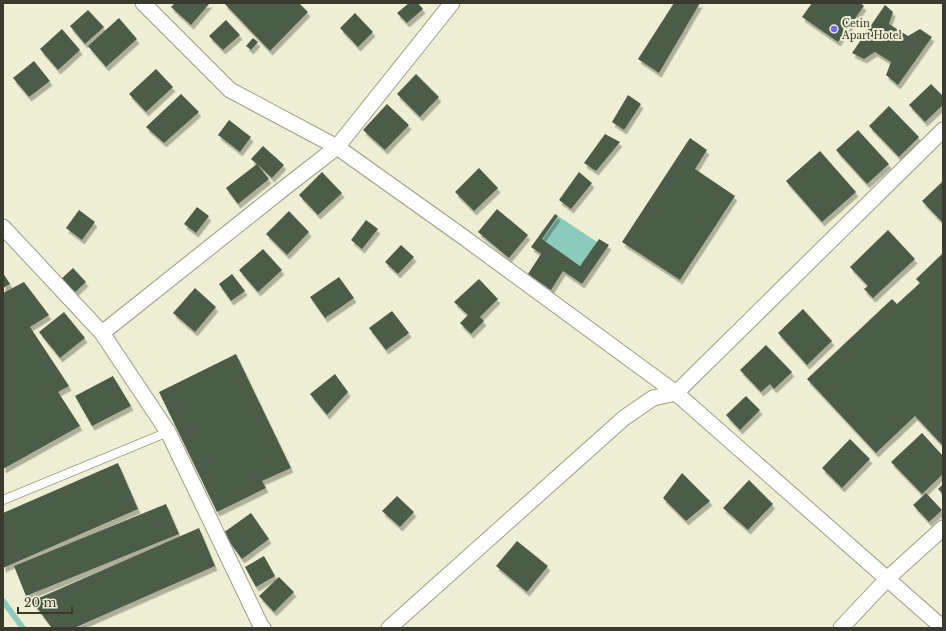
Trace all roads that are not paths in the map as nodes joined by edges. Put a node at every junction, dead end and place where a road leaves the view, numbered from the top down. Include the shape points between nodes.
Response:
1 (143, 3) edge
2 (452, 3) edge
3 (943, 130) edge
4 (337, 147) junction
5 (3, 227) edge
6 (102, 333) junction
7 (676, 393) junction
8 (168, 432) junction
9 (3, 500) edge
10 (943, 528) edge
11 (888, 578) junction
12 (263, 628) edge
13 (389, 628) edge
14 (841, 628) edge
15 (943, 628) edge

1 - 4 street via 230,90
2 - 4 street
3 - 7 street
4 - 6 street
4 - 7 street
5 - 6 street
6 - 8 street
7 - 11 street
7 - 13 street via 653,398 624,418
8 - 9 lane
8 - 12 street
10 - 11 street
11 - 14 street
11 - 15 street

